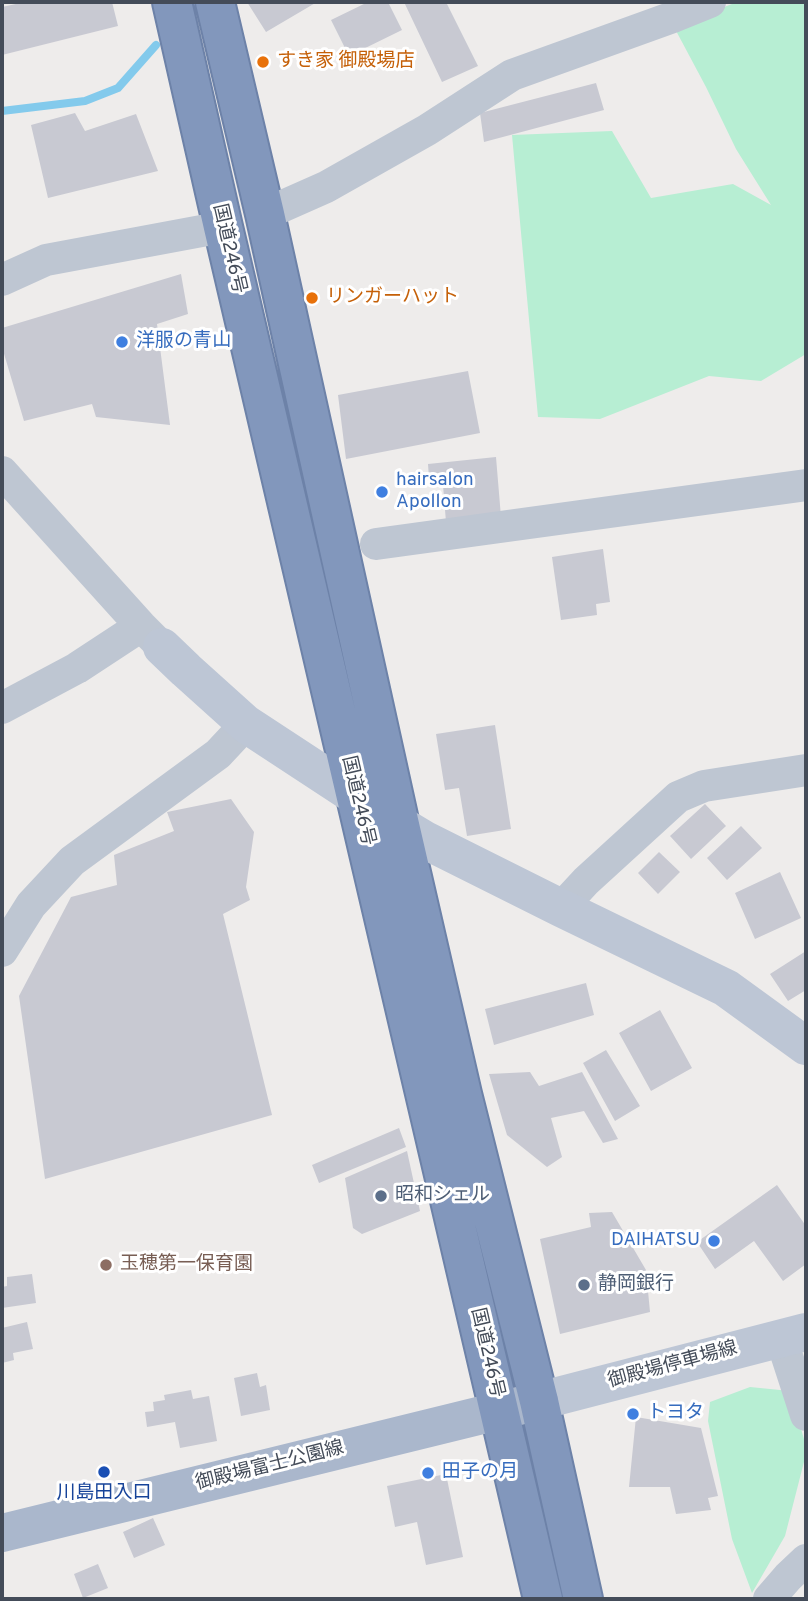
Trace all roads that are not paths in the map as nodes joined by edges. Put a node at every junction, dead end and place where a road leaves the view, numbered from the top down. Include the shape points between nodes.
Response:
1 (172, 2) edge
2 (215, 2) edge
3 (710, 2) edge
4 (265, 214) junction
5 (222, 227) junction
6 (2, 280) edge
7 (2, 472) edge
8 (806, 485) edge
9 (376, 544) dead end
10 (152, 636) junction
11 (2, 708) edge
12 (246, 723) junction
13 (805, 767) edge
14 (357, 798) junction
15 (400, 825) junction
16 (561, 908) junction
17 (2, 951) edge
18 (806, 1046) edge
19 (794, 1335) edge
20 (539, 1401) junction
21 (500, 1411) junction
22 (806, 1415) edge
23 (2, 1533) edge
24 (806, 1560) edge
25 (543, 1599) edge
26 (583, 1599) edge
27 (769, 1599) edge

1 - 5 highway, 国道246号
2 - 4 highway, 国道246号
3 - 4 street via 512,75 326,187
4 - 15 highway, 国道246号
5 - 6 street via 46,260
5 - 14 highway, 国道246号
7 - 10 street
8 - 9 street
10 - 11 street via 77,668
10 - 12 street
12 - 14 street
12 - 17 street via 218,754 72,861 31,905
13 - 16 street via 704,786 678,797
14 - 15 street
14 - 21 highway, 国道246号
15 - 16 street
15 - 20 highway, 国道246号
16 - 18 street via 726,988
19 - 20 street, 御殿場停車場線
19 - 22 street
20 - 21 main road, 御殿場富士公園線
20 - 26 highway, 国道246号
21 - 23 main road, 御殿場富士公園線
21 - 25 highway, 国道246号
24 - 27 street

